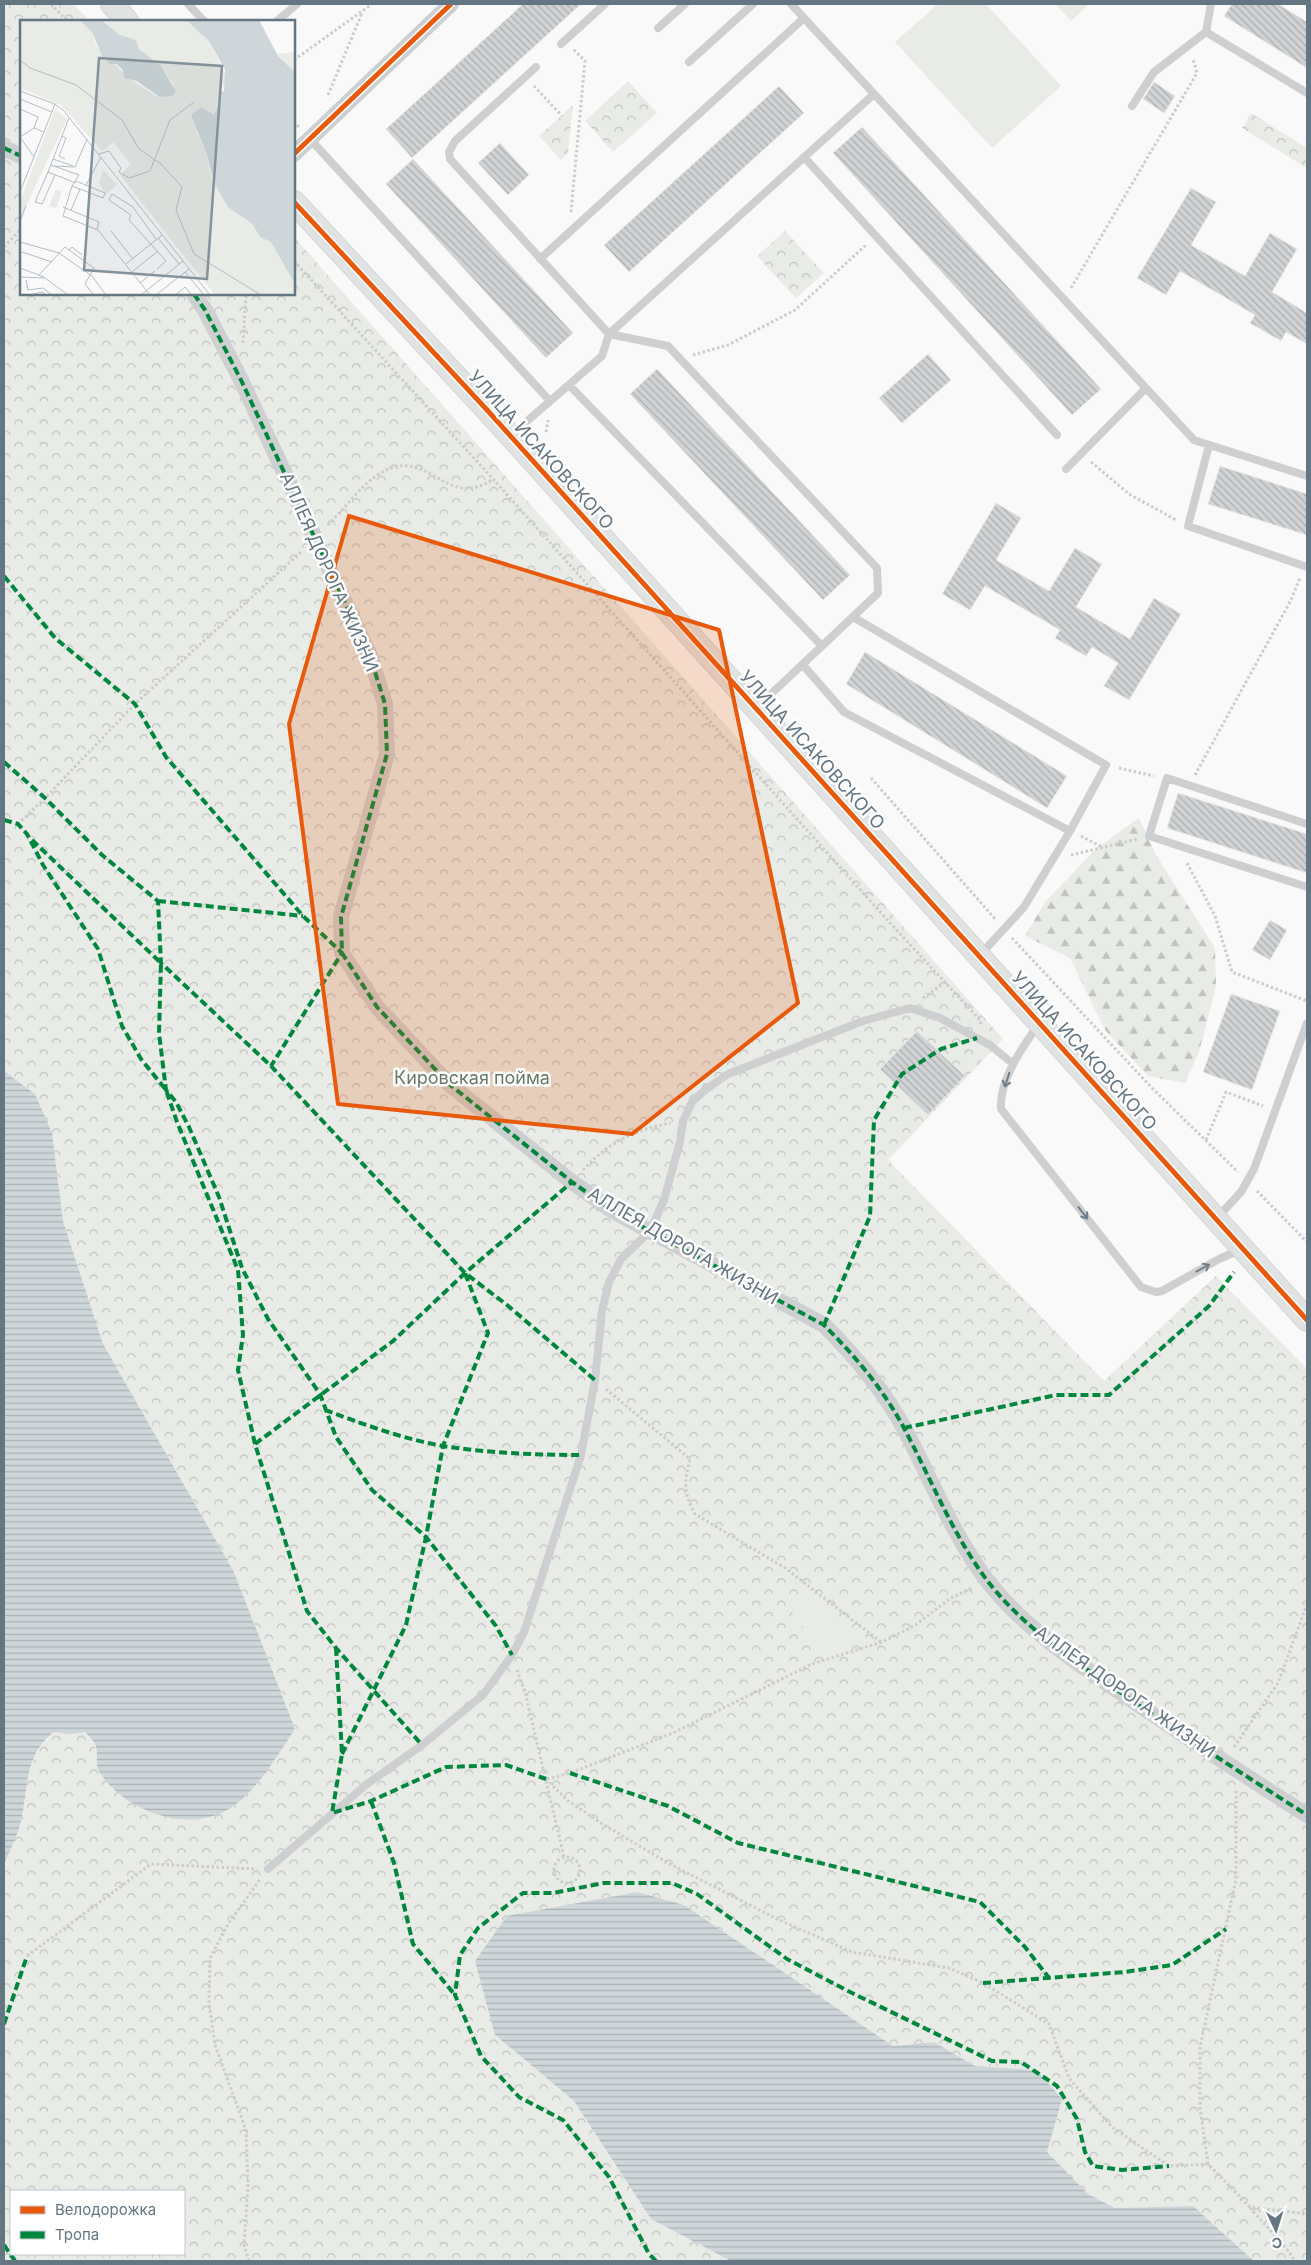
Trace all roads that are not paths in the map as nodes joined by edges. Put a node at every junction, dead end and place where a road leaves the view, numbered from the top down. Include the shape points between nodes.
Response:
1 (112, 4) edge
2 (188, 4) edge
3 (297, 4) edge
4 (451, 4) edge
5 (605, 4) edge
6 (685, 4) edge
7 (753, 4) edge
8 (792, 4) edge
9 (1210, 4) edge
10 (804, 18) junction
11 (126, 20) edge
12 (203, 20) edge
13 (278, 20) edge
14 (658, 28) dead end
15 (1206, 32) junction
16 (563, 42) road end
17 (689, 62) dead end
18 (536, 67) dead end
19 (1307, 93) edge
20 (874, 94) junction
21 (1132, 106) dead end
22 (310, 139) junction
23 (4, 148) edge
24 (295, 153) edge
25 (20, 156) edge
26 (804, 157) junction
27 (295, 203) edge
28 (540, 259) junction
29 (195, 295) edge
30 (609, 334) junction
31 (569, 385) junction
32 (1145, 389) junction
33 (550, 400) junction
34 (1057, 435) dead end
35 (509, 436) junction
36 (1209, 445) junction
37 (1066, 469) dead end
38 (1307, 476) edge
39 (1306, 566) edge
40 (853, 617) junction
41 (822, 646) junction
42 (803, 665) junction
43 (755, 709) junction
44 (1307, 824) edge
45 (1070, 831) junction
46 (1307, 887) edge
47 (980, 955) junction
48 (1039, 1023) junction
49 (1307, 1023) edge
50 (1013, 1064) junction
51 (1217, 1218) junction
52 (650, 1231) junction
53 (1241, 1249) junction
54 (1307, 1320) edge
55 (1307, 1815) edge
56 (268, 1869) road end

1 - 11 street
2 - 12 lane
3 - 13 lane
4 - 22 street
5 - 16 lane
6 - 14 lane
7 - 17 lane
8 - 10 lane
9 - 15 lane
10 - 20 lane
10 - 28 lane
15 - 19 lane
15 - 21 lane via 1154,72
18 - 28 lane via 454,141 449,152 454,164
20 - 26 lane
20 - 32 lane
22 - 24 street
22 - 33 lane
23 - 25 street
26 - 30 lane
26 - 34 lane
27 - 35 street, УЛИЦА ИСАКОВСКОГО
28 - 30 lane
29 - 52 street, АЛЛЕЯ ДОРОГА ЖИЗНИ via 206,310 241,380 370,656 385,704 387,754 340,917 342,953 377,1007 449,1084 572,1182 613,1211
30 - 31 lane via 602,356
30 - 40 lane via 668,346 877,568 878,593
31 - 33 lane
31 - 41 lane
32 - 36 lane via 1194,440
32 - 37 lane
33 - 35 lane
35 - 43 street, УЛИЦА ИСАКОВСКОГО
36 - 38 lane
36 - 39 lane via 1188,526
40 - 41 lane
40 - 45 lane via 1106,765
41 - 42 lane
42 - 43 lane
42 - 45 lane via 844,712
43 - 47 street, УЛИЦА ИСАКОВСКОГО
44 - 46 lane via 1167,778 1149,836
45 - 47 lane via 1024,907
47 - 48 street, УЛИЦА ИСАКОВСКОГО
48 - 50 lane
48 - 51 street, УЛИЦА ИСАКОВСКОГО
49 - 51 lane via 1254,1169 1241,1192
50 - 52 lane via 990,1045 940,1018 910,1008 863,1021 728,1074 692,1102 683,1121 664,1200
50 -> 53 lane via 1000,1102 1001,1109 1141,1287 1162,1291
51 - 53 street, УЛИЦА ИСАКОВСКОГО
52 - 55 street, АЛЛЕЯ ДОРОГА ЖИЗНИ via 824,1325 878,1386 967,1551 987,1580 1020,1617 1064,1654
52 - 56 lane via 620,1259 609,1282 581,1455 524,1632 512,1655 482,1695 422,1745 367,1784
53 - 54 street, УЛИЦА ИСАКОВСКОГО

